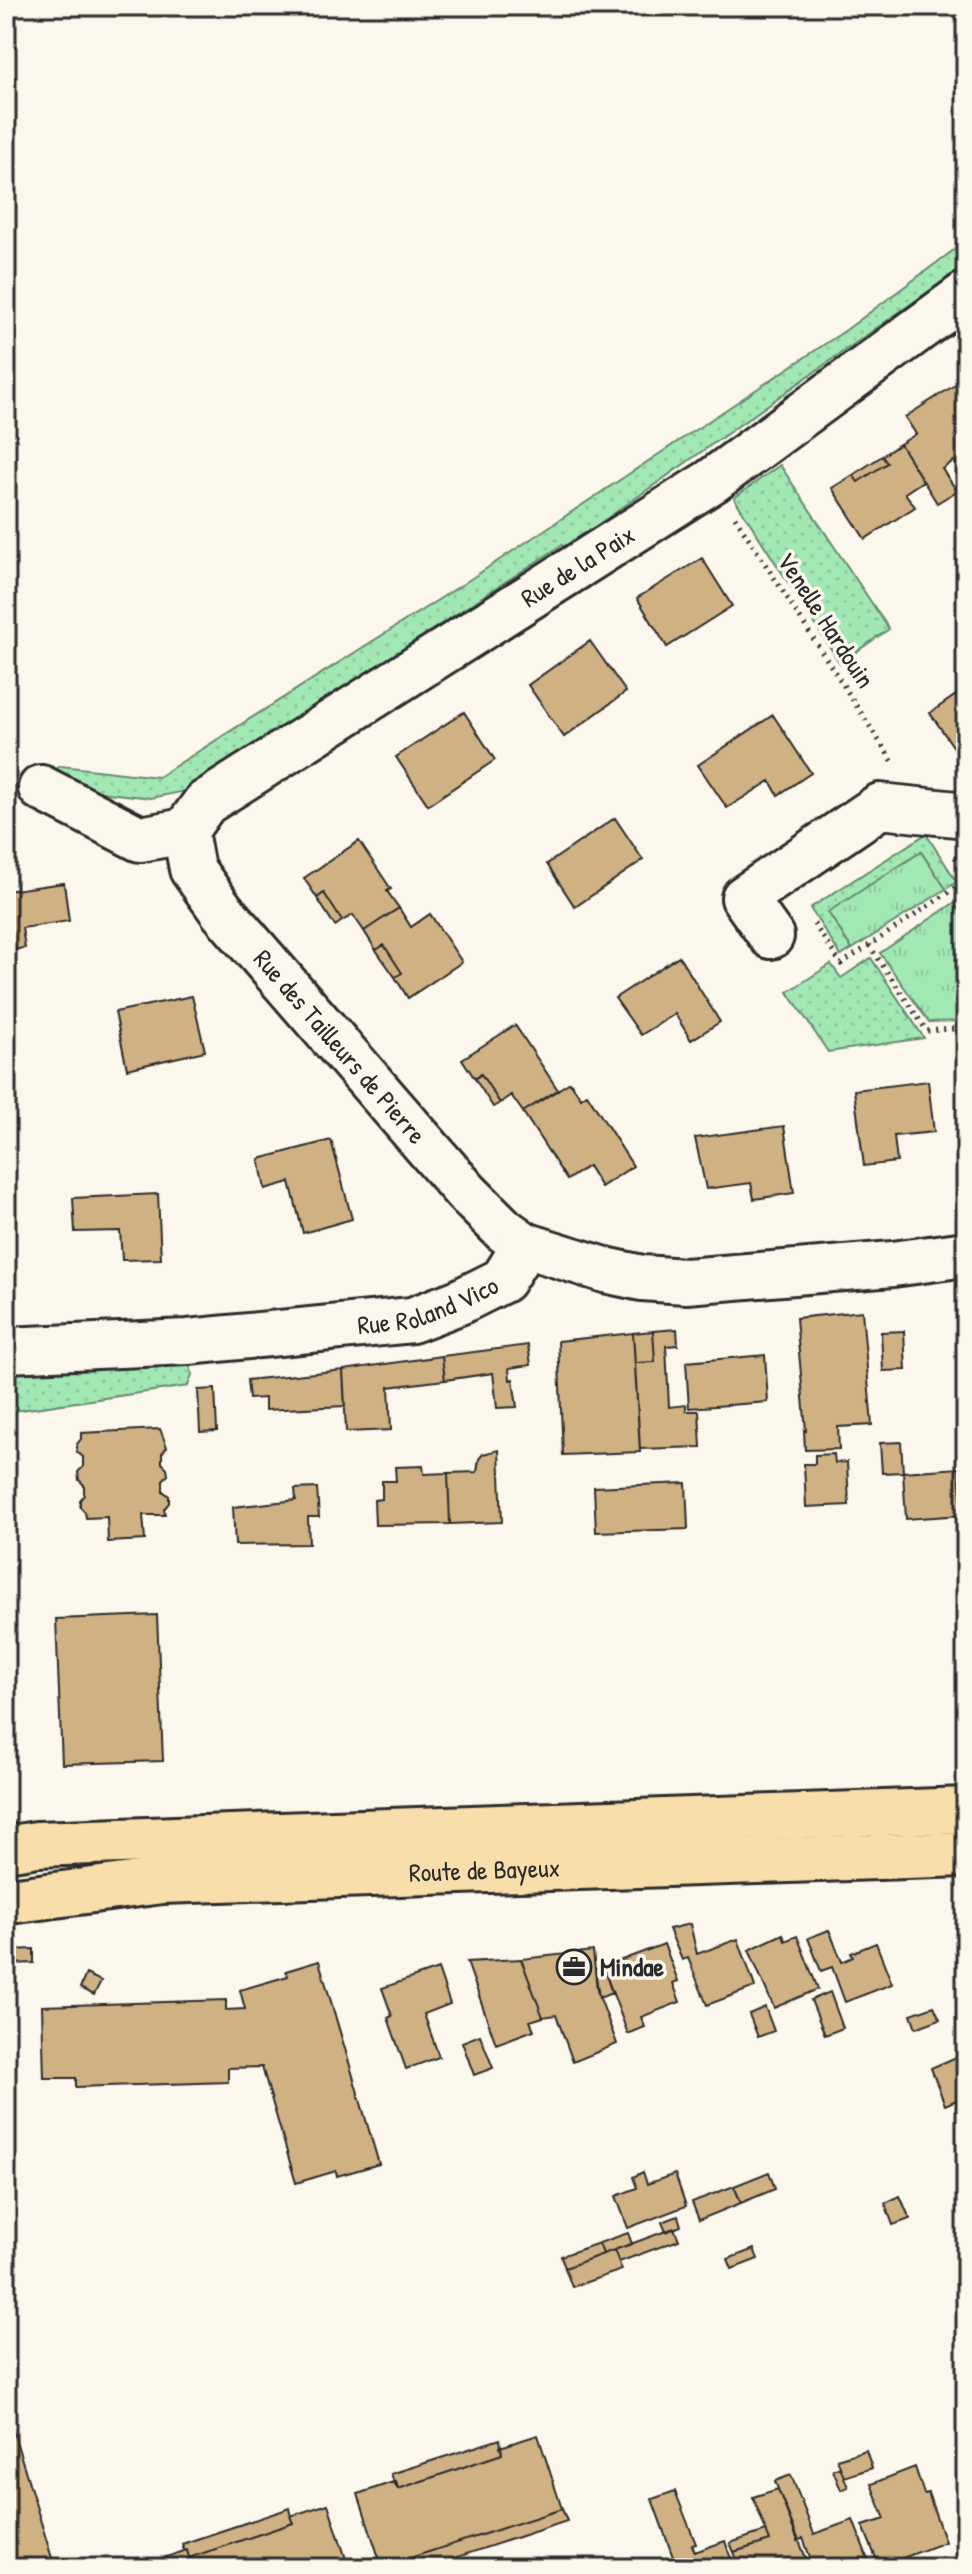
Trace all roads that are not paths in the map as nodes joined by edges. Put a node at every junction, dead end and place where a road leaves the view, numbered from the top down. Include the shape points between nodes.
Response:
1 (966, 294) edge
2 (41, 788) dead end
3 (966, 815) edge
4 (185, 831) junction
5 (771, 936) dead end
6 (525, 1245) junction
7 (966, 1254) edge
8 (6, 1350) edge
9 (966, 1810) edge
10 (6, 1849) edge
11 (966, 1854) edge
12 (6, 1899) edge

1 - 4 street, Rue de la Paix via 712,481 205,803
2 - 4 street via 140,839
3 - 5 street via 880,806 744,898
4 - 6 street, Rue des Tailleurs de Pierre via 192,869 222,911 466,1192
6 - 7 street via 605,1270 686,1281
6 - 8 street, Rue Roland Vico via 503,1280 412,1320 188,1342
9 - 10 main road, Route de Bayeux
11 - 12 main road, Route de Bayeux via 162,1881

